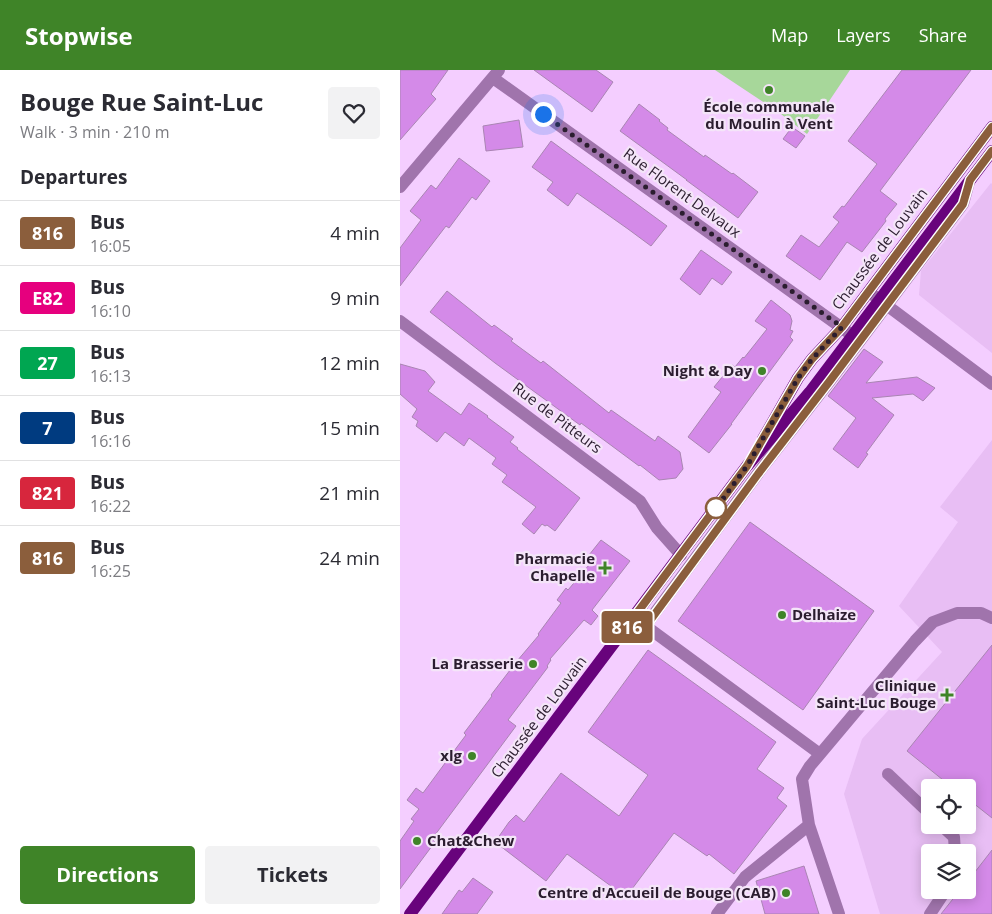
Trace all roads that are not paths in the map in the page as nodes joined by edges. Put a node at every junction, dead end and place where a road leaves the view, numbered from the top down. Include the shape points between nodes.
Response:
1 (496, 74) edge
2 (992, 127) edge
3 (992, 151) edge
4 (400, 187) edge
5 (869, 292) junction
6 (883, 303) junction
7 (400, 321) edge
8 (842, 327) junction
9 (852, 335) junction
10 (992, 384) edge
11 (747, 466) junction
12 (681, 555) junction
13 (634, 617) junction
14 (992, 618) edge
15 (646, 626) junction
16 (622, 633) junction
17 (820, 754) junction
18 (888, 774) dead end
19 (921, 805) edge
20 (809, 824) junction
21 (940, 899) edge
22 (410, 914) edge
23 (717, 914) edge
24 (840, 914) edge
25 (930, 914) edge

1 - 4 street
1 - 8 street, Rue Florent Delvaux
2 - 5 main road, Chaussée de Louvain
3 - 6 main road, Chaussée de Louvain
5 - 6 street
5 - 8 main road, Chaussée de Louvain
6 - 9 main road, Chaussée de Louvain
6 - 10 street
6 - 15 street
7 - 12 street, Rue de Pitteurs via 640,501 657,528
8 - 9 street, Rue Florent Delvaux
8 - 11 main road, Chaussée de Louvain via 798,378
9 - 11 main road, Chaussée de Louvain via 810,392
11 - 12 main road, Chaussée de Louvain
12 - 13 main road, Chaussée de Louvain
13 - 15 street
13 - 16 main road, Chaussée de Louvain
14 - 17 street via 981,613 957,613 933,622
15 - 16 street
15 - 17 street
16 - 22 main road, Chaussée de Louvain
17 - 20 street via 802,779
18 - 19 street
20 - 23 street via 745,877
20 - 24 street
21 - 25 street

